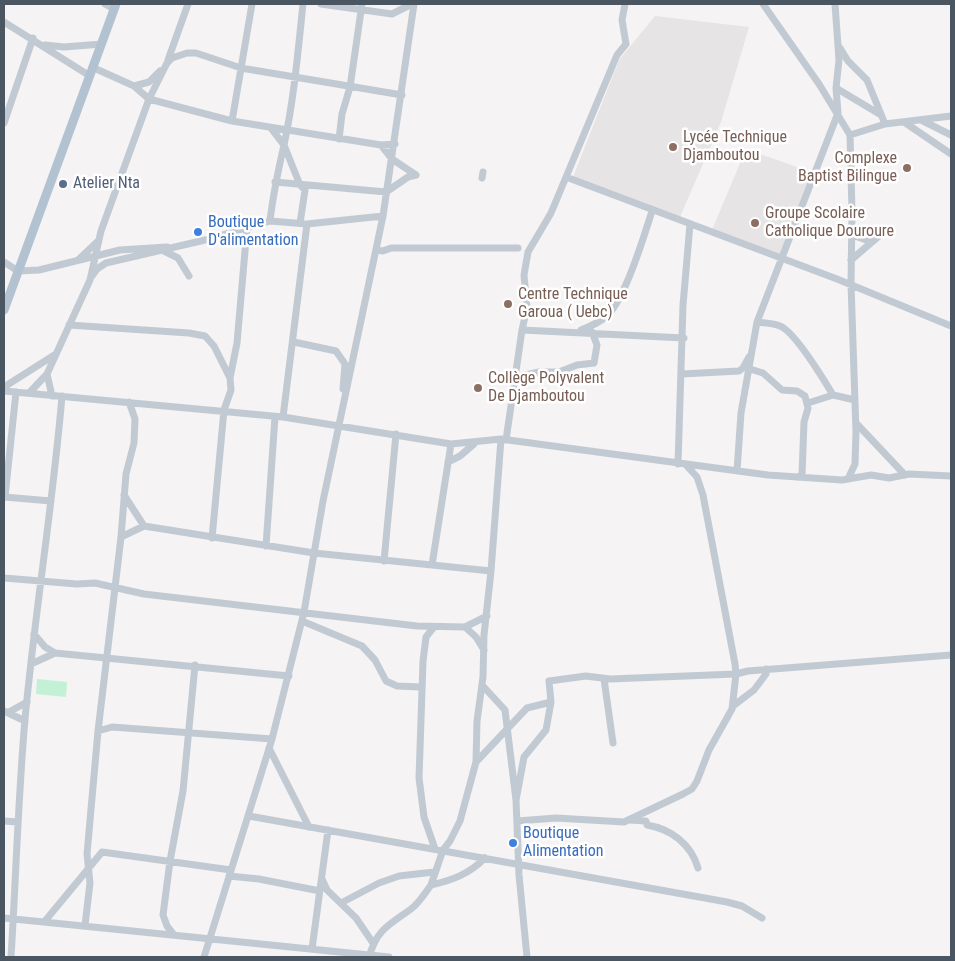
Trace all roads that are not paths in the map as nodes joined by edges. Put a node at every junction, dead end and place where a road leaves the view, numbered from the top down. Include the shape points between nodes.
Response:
1 (105, 4) edge
2 (188, 4) edge
3 (252, 4) edge
4 (303, 4) edge
5 (322, 4) edge
6 (413, 4) edge
7 (624, 4) edge
8 (763, 4) edge
9 (835, 4) edge
10 (115, 6) edge
11 (362, 7) edge
12 (4, 22) edge
13 (33, 38) junction
14 (42, 44) junction
15 (102, 44) junction
16 (839, 46) junction
17 (167, 63) junction
18 (241, 68) junction
19 (92, 72) junction
20 (351, 74) junction
21 (295, 78) junction
22 (342, 84) junction
23 (134, 86) junction
24 (350, 87) junction
25 (836, 88) junction
26 (402, 95) junction
27 (149, 99) junction
28 (838, 113) junction
29 (881, 115) junction
30 (951, 116) edge
31 (232, 121) junction
32 (923, 121) junction
33 (904, 122) junction
34 (4, 123) edge
35 (885, 124) junction
36 (271, 128) junction
37 (286, 130) junction
38 (850, 135) junction
39 (951, 135) edge
40 (339, 139) junction
41 (395, 144) junction
42 (284, 145) junction
43 (381, 145) junction
44 (951, 154) edge
45 (392, 159) junction
46 (566, 177) junction
47 (275, 182) junction
48 (300, 185) junction
49 (386, 192) junction
50 (652, 210) junction
51 (382, 216) junction
52 (270, 221) junction
53 (304, 224) junction
54 (690, 224) junction
55 (247, 228) junction
56 (883, 231) dead end
57 (852, 236) junction
58 (98, 242) junction
59 (872, 242) junction
60 (174, 248) junction
61 (518, 248) dead end
62 (376, 250) junction
63 (160, 251) junction
64 (94, 257) junction
65 (782, 260) junction
66 (851, 260) junction
67 (78, 261) junction
68 (4, 262) edge
69 (18, 271) junction
70 (189, 276) dead end
71 (90, 280) junction
72 (851, 284) junction
73 (4, 310) edge
74 (757, 322) junction
75 (69, 325) junction
76 (951, 326) edge
77 (522, 330) junction
78 (578, 331) junction
79 (592, 332) junction
80 (684, 338) junction
81 (294, 342) junction
82 (56, 353) junction
83 (750, 354) junction
84 (750, 369) junction
85 (47, 374) junction
86 (682, 374) junction
87 (516, 377) junction
88 (230, 378) junction
89 (4, 387) edge
90 (4, 391) edge
91 (16, 392) junction
92 (30, 392) junction
93 (833, 395) junction
94 (52, 396) junction
95 (62, 396) junction
96 (855, 400) junction
97 (129, 402) junction
98 (808, 403) junction
99 (344, 404) junction
100 (224, 410) junction
101 (275, 417) junction
102 (284, 417) junction
103 (856, 423) junction
104 (338, 426) junction
105 (396, 434) junction
106 (504, 439) junction
107 (451, 444) junction
108 (474, 444) junction
109 (448, 462) junction
110 (682, 464) junction
111 (737, 471) junction
112 (904, 475) junction
113 (951, 476) edge
114 (798, 477) junction
115 (848, 479) junction
116 (124, 495) junction
117 (4, 497) edge
118 (51, 501) junction
119 (144, 526) junction
120 (121, 537) junction
121 (212, 538) junction
122 (266, 546) junction
123 (314, 553) junction
124 (384, 560) junction
125 (432, 565) junction
126 (491, 572) junction
127 (4, 578) edge
128 (39, 581) junction
129 (114, 587) junction
130 (304, 612) junction
131 (487, 616) junction
132 (302, 621) junction
133 (417, 626) junction
134 (434, 627) junction
135 (465, 627) junction
136 (34, 634) junction
137 (426, 637) junction
138 (484, 650) junction
139 (55, 653) junction
140 (951, 655) edge
141 (93, 656) junction
142 (107, 658) junction
143 (31, 664) junction
144 (195, 665) junction
145 (766, 669) junction
146 (105, 670) junction
147 (736, 674) junction
148 (289, 676) junction
149 (604, 679) junction
150 (482, 685) junction
151 (421, 687) junction
152 (27, 702) junction
153 (551, 702) junction
154 (733, 706) junction
155 (6, 711) edge
156 (99, 714) junction
157 (25, 721) junction
158 (112, 727) junction
159 (507, 728) junction
160 (98, 731) junction
161 (189, 734) junction
162 (272, 740) junction
163 (613, 743) dead end
164 (269, 748) junction
165 (476, 762) junction
166 (516, 800) junction
167 (249, 816) junction
168 (629, 820) junction
169 (4, 821) edge
170 (517, 821) junction
171 (18, 822) junction
172 (309, 826) junction
173 (328, 830) junction
174 (435, 849) junction
175 (443, 850) junction
176 (485, 858) junction
177 (170, 861) junction
178 (518, 865) junction
179 (698, 868) dead end
180 (89, 870) junction
181 (434, 872) junction
182 (230, 873) junction
183 (322, 879) junction
184 (431, 885) junction
185 (320, 891) junction
186 (341, 903) junction
187 (4, 918) edge
188 (762, 918) dead end
189 (14, 919) junction
190 (45, 920) junction
191 (85, 925) junction
192 (175, 936) junction
193 (210, 939) junction
194 (373, 943) junction
195 (312, 949) junction
196 (369, 956) edge
197 (11, 957) edge
198 (204, 957) edge
199 (389, 957) edge
200 (527, 957) edge

1 - 10 street
2 - 17 street
3 - 18 street
4 - 21 street
5 - 11 street
6 - 11 street via 392,14
6 - 26 street
7 - 46 street via 622,20 626,44
8 - 28 street
9 - 16 street
10 - 15 main road
11 - 20 street
12 - 13 street
13 - 14 street
13 - 34 street
14 - 15 street via 64,47
14 - 19 street
15 - 19 main road
16 - 25 street
16 - 29 street via 867,80
17 - 18 street via 187,53 213,57
17 - 23 street via 149,82
17 - 27 street
18 - 21 street
18 - 31 street
19 - 23 street
19 - 69 main road
20 - 22 street
20 - 24 street
21 - 22 street
21 - 37 street
22 - 24 street
23 - 27 street
24 - 26 street
24 - 40 street
25 - 28 street
25 - 29 street
26 - 41 street
27 - 31 street
27 - 58 street
28 - 38 street
28 - 65 street
29 - 35 street
30 - 32 street
31 - 36 street
32 - 33 street
32 - 39 street
33 - 35 street
33 - 44 street
35 - 38 street
36 - 37 street
36 - 42 street
37 - 40 street
37 - 42 street
38 - 57 street
40 - 43 street
41 - 43 street
41 - 45 street
42 - 47 street
42 - 48 street
43 - 45 street
45 - 49 street
45 - 49 street via 416,175
46 - 50 street
46 - 77 street via 551,213 528,252 524,276 528,308
47 - 48 street
47 - 52 street
48 - 49 street
48 - 53 street via 305,190
49 - 51 street
50 - 54 street
50 - 78 street via 641,246 614,308 600,321
51 - 53 street
51 - 62 street
52 - 53 street
52 - 55 street
53 - 81 street
54 - 65 street
54 - 80 street
55 - 60 street
55 - 88 street via 237,343
56 - 59 street
57 - 59 street
57 - 66 street
58 - 64 street
58 - 67 street
59 - 66 street
60 - 63 street
60 - 64 street via 158,246 120,250
61 - 62 street
62 - 99 street
63 - 70 street via 178,258
63 - 71 street via 106,263 96,269
64 - 67 street
64 - 71 street
65 - 72 street
65 - 74 street
66 - 72 street
67 - 69 street
68 - 69 street
69 - 73 main road
71 - 75 street
72 - 76 street
72 - 96 street
74 - 83 street
74 - 93 street via 784,328 815,366
75 - 82 street
75 - 88 street via 205,336 214,346
77 - 78 street
77 - 87 street
78 - 79 street
79 - 80 street
79 - 87 street via 597,345 594,362 559,372
80 - 86 street
81 - 99 street via 336,351 345,364
81 - 102 street
82 - 85 street
82 - 89 street
83 - 84 street
83 - 86 street via 744,368 739,370
84 - 98 street via 763,373 782,390 801,394
84 - 111 street via 741,413
85 - 92 street
85 - 94 street
86 - 110 street
87 - 106 street
88 - 100 street via 231,390
90 - 91 street
91 - 92 street
91 - 117 street
92 - 94 street
93 - 96 street
93 - 98 street
94 - 95 street
95 - 97 street
95 - 118 street
96 - 103 street
97 - 100 street
97 - 116 street via 135,419 134,443
98 - 114 street via 802,475
99 - 104 street
100 - 101 street
100 - 121 street
101 - 102 street
101 - 122 street
102 - 104 street
103 - 112 street
103 - 115 street via 855,464
104 - 105 street
104 - 123 street
105 - 107 street
105 - 124 street
106 - 107 street
106 - 108 street
106 - 110 street
106 - 126 street
107 - 108 street
107 - 109 street
108 - 109 street
109 - 125 street
110 - 111 street
110 - 147 street via 697,477 703,495
111 - 114 street
112 - 113 street
112 - 115 street
114 - 115 street
116 - 119 street
116 - 120 street
117 - 118 street
118 - 128 street
119 - 120 street
119 - 121 street
120 - 129 street
121 - 122 street
122 - 123 street
123 - 124 street
123 - 130 street
124 - 125 street
125 - 126 street
126 - 131 street
127 - 128 street
128 - 129 street
128 - 136 street
129 - 130 street via 144,594
129 - 142 street
130 - 132 street
130 - 133 street
131 - 135 street
131 - 138 street
132 - 148 street
132 - 151 street via 362,646 376,660 386,682
133 - 134 street
133 - 137 street
134 - 135 street
134 - 137 street
135 - 138 street
136 - 139 street
136 - 143 street
137 - 151 street
138 - 150 street
139 - 141 street
139 - 143 street
140 - 145 street
141 - 142 street
141 - 146 street
142 - 144 street
142 - 146 street
143 - 152 street
144 - 148 street
144 - 161 street
145 - 147 street
145 - 154 street via 754,690
146 - 156 street
147 - 149 street
147 - 154 street
148 - 162 street
149 - 153 street via 586,676 549,681
149 - 163 street
150 - 159 street via 505,710
150 - 165 street
151 - 174 street via 420,800
152 - 155 street
152 - 157 street
153 - 159 street via 527,708
153 - 166 street via 546,730 524,757
154 - 168 street via 692,789
155 - 157 street
156 - 158 street
156 - 160 street
157 - 171 street
158 - 160 street
158 - 161 street
159 - 165 street
159 - 166 street
160 - 180 street via 87,846
161 - 162 street
161 - 177 street via 180,815
162 - 164 street
164 - 167 street
164 - 172 street
165 - 175 street via 460,821
166 - 170 street
167 - 172 street
167 - 182 street
168 - 170 street via 616,823 556,818
168 - 179 street via 663,828 690,847
169 - 171 street
170 - 178 street
171 - 189 street
172 - 173 street
173 - 174 street
173 - 183 street
174 - 175 street
175 - 176 street
175 - 181 street
176 - 178 street
176 - 184 street via 466,874
177 - 180 street via 102,852
177 - 182 street
177 - 192 street via 163,915
178 - 188 street via 734,904
178 - 200 street
180 - 190 street
180 - 191 street
181 - 184 street
181 - 186 street via 399,876
182 - 185 street
182 - 193 street
183 - 185 street
183 - 186 street via 327,890
184 - 194 street via 418,903 386,926
185 - 195 street
186 - 194 street
187 - 189 street
189 - 190 street
189 - 197 street
190 - 191 street
191 - 192 street
192 - 193 street
193 - 195 street
193 - 198 street
194 - 196 street
195 - 196 street
196 - 199 street

